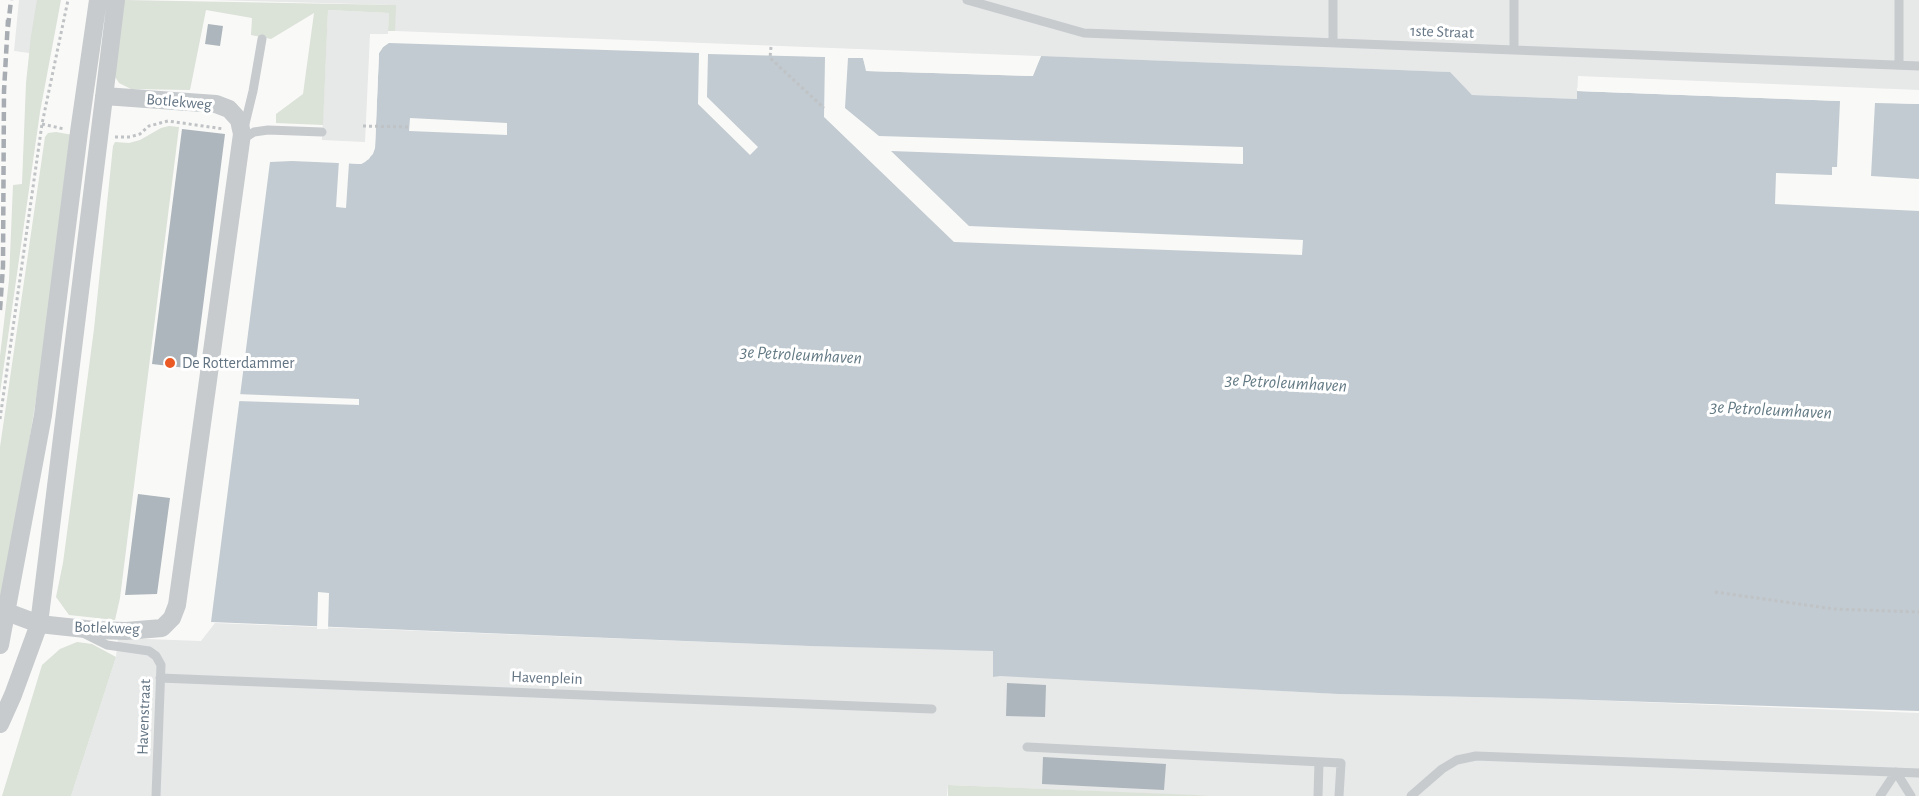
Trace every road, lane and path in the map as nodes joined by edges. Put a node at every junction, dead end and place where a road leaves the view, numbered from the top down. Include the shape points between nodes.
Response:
1 (68, 0) edge
2 (98, 0) edge
3 (117, 0) edge
4 (968, 0) edge
5 (1333, 0) edge
6 (1514, 0) edge
7 (1899, 0) edge
8 (261, 39) dead end
9 (1333, 43) junction
10 (771, 47) dead end
11 (1514, 50) junction
12 (1899, 65) junction
13 (1919, 66) edge
14 (104, 96) junction
15 (824, 108) dead end
16 (42, 124) junction
17 (363, 126) dead end
18 (409, 127) dead end
19 (79, 132) junction
20 (322, 132) dead end
21 (99, 134) junction
22 (241, 136) junction
23 (0, 419) edge
24 (1715, 592) dead end
25 (7, 612) junction
26 (1919, 612) edge
27 (39, 624) junction
28 (75, 628) junction
29 (0, 645) edge
30 (160, 678) junction
31 (932, 709) dead end
32 (0, 724) edge
33 (1028, 747) dead end
34 (1319, 762) junction
35 (1896, 772) junction
36 (1919, 773) edge
37 (156, 796) edge
38 (1318, 796) edge
39 (1339, 796) edge
40 (1411, 796) edge
41 (1880, 796) edge
42 (1911, 796) edge

1 - 16 path
2 - 19 street
3 - 14 street
4 - 9 lane, 1ste Straat via 1084,33
5 - 9 lane
6 - 11 lane
7 - 12 lane
8 - 22 lane
9 - 11 lane, 1ste Straat
10 - 15 path via 770,58
11 - 12 lane, 1ste Straat
12 - 13 lane, 1ste Straat
14 - 21 street
14 - 22 street, Botlekweg via 216,104 229,109 239,120
16 - 19 path
16 - 23 path
17 - 18 path
19 - 25 street via 43,415
20 - 22 lane via 287,130
21 - 22 path, Botlekweg via 130,137 168,121
21 - 27 street
22 - 28 street, Botlekweg via 177,605 162,628
24 - 26 path via 1834,609
25 - 27 street, Botlekweg
25 - 29 street
27 - 28 street, Botlekweg
27 - 32 street
28 - 30 lane, Havenstraat via 107,645 149,651 161,665
30 - 31 lane, Havenplein
30 - 37 lane, Havenstraat
33 - 34 lane
34 - 38 lane
34 - 39 lane via 1341,763
35 - 36 lane
35 - 40 lane via 1476,756 1457,760 1442,769
35 - 41 lane
35 - 42 lane

